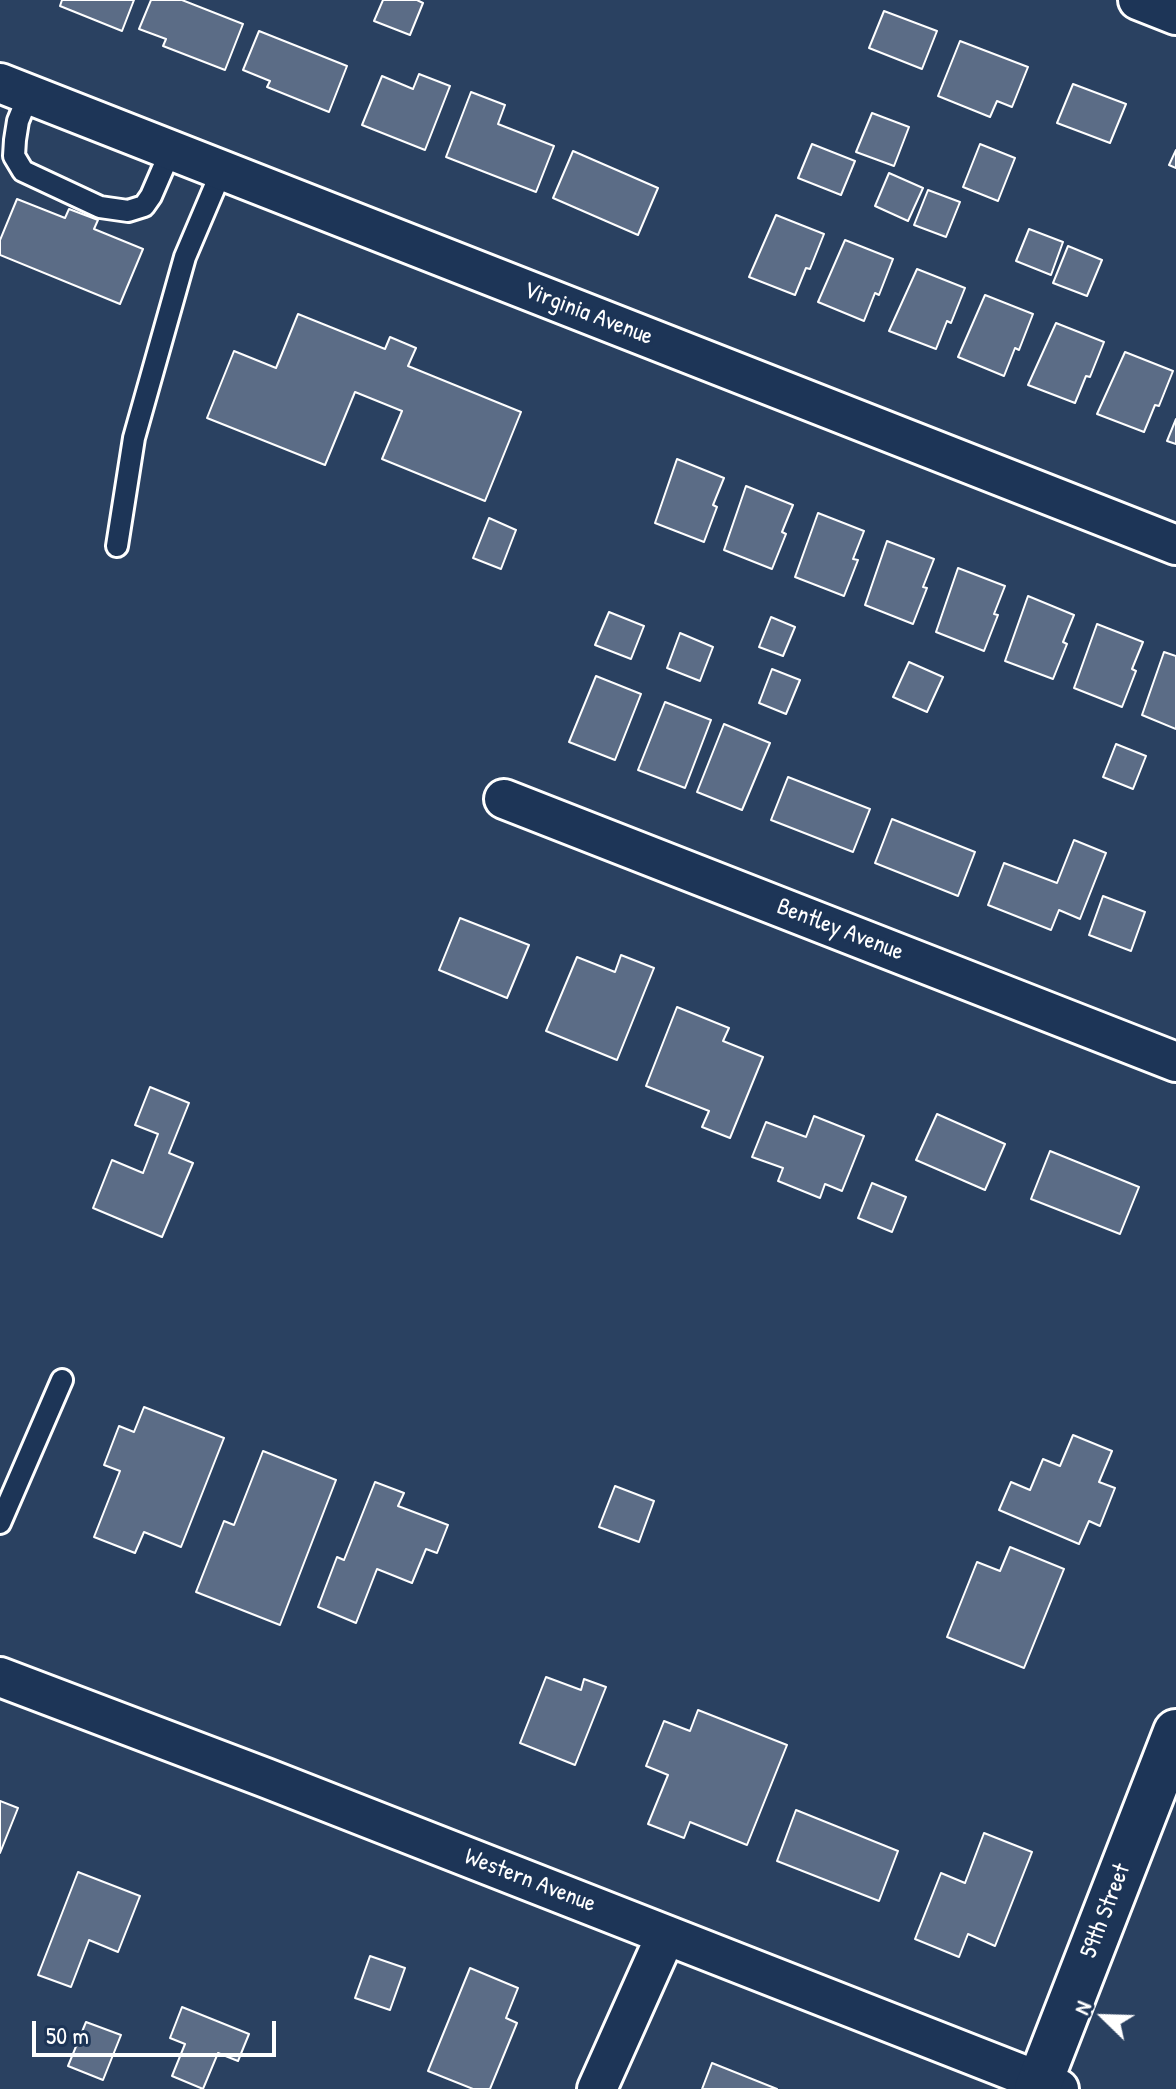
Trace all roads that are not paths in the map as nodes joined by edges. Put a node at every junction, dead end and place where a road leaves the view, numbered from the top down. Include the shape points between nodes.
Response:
1 (1138, 0) edge
2 (1176, 15) edge
3 (14, 88) edge
4 (171, 150) junction
5 (222, 170) junction
6 (1176, 545) edge
7 (117, 546) dead end
8 (504, 799) dead end
9 (1176, 1062) edge
10 (62, 1380) dead end
11 (0, 1523) edge
12 (0, 1677) edge
13 (1176, 1732) edge
14 (666, 1935) junction
15 (1045, 2086) edge
16 (597, 2089) edge

1 - 2 street
3 - 4 street, Virginia Avenue
3 - 4 lane via 14,156 23,171 100,207 128,211 144,206
4 - 5 street, Virginia Avenue
5 - 6 street, Virginia Avenue
5 - 7 lane via 185,257 142,408
8 - 9 street, Bentley Avenue
10 - 11 lane
12 - 14 street, Western Avenue
13 - 15 street, 59th Street
14 - 15 street, Western Avenue
14 - 16 street

